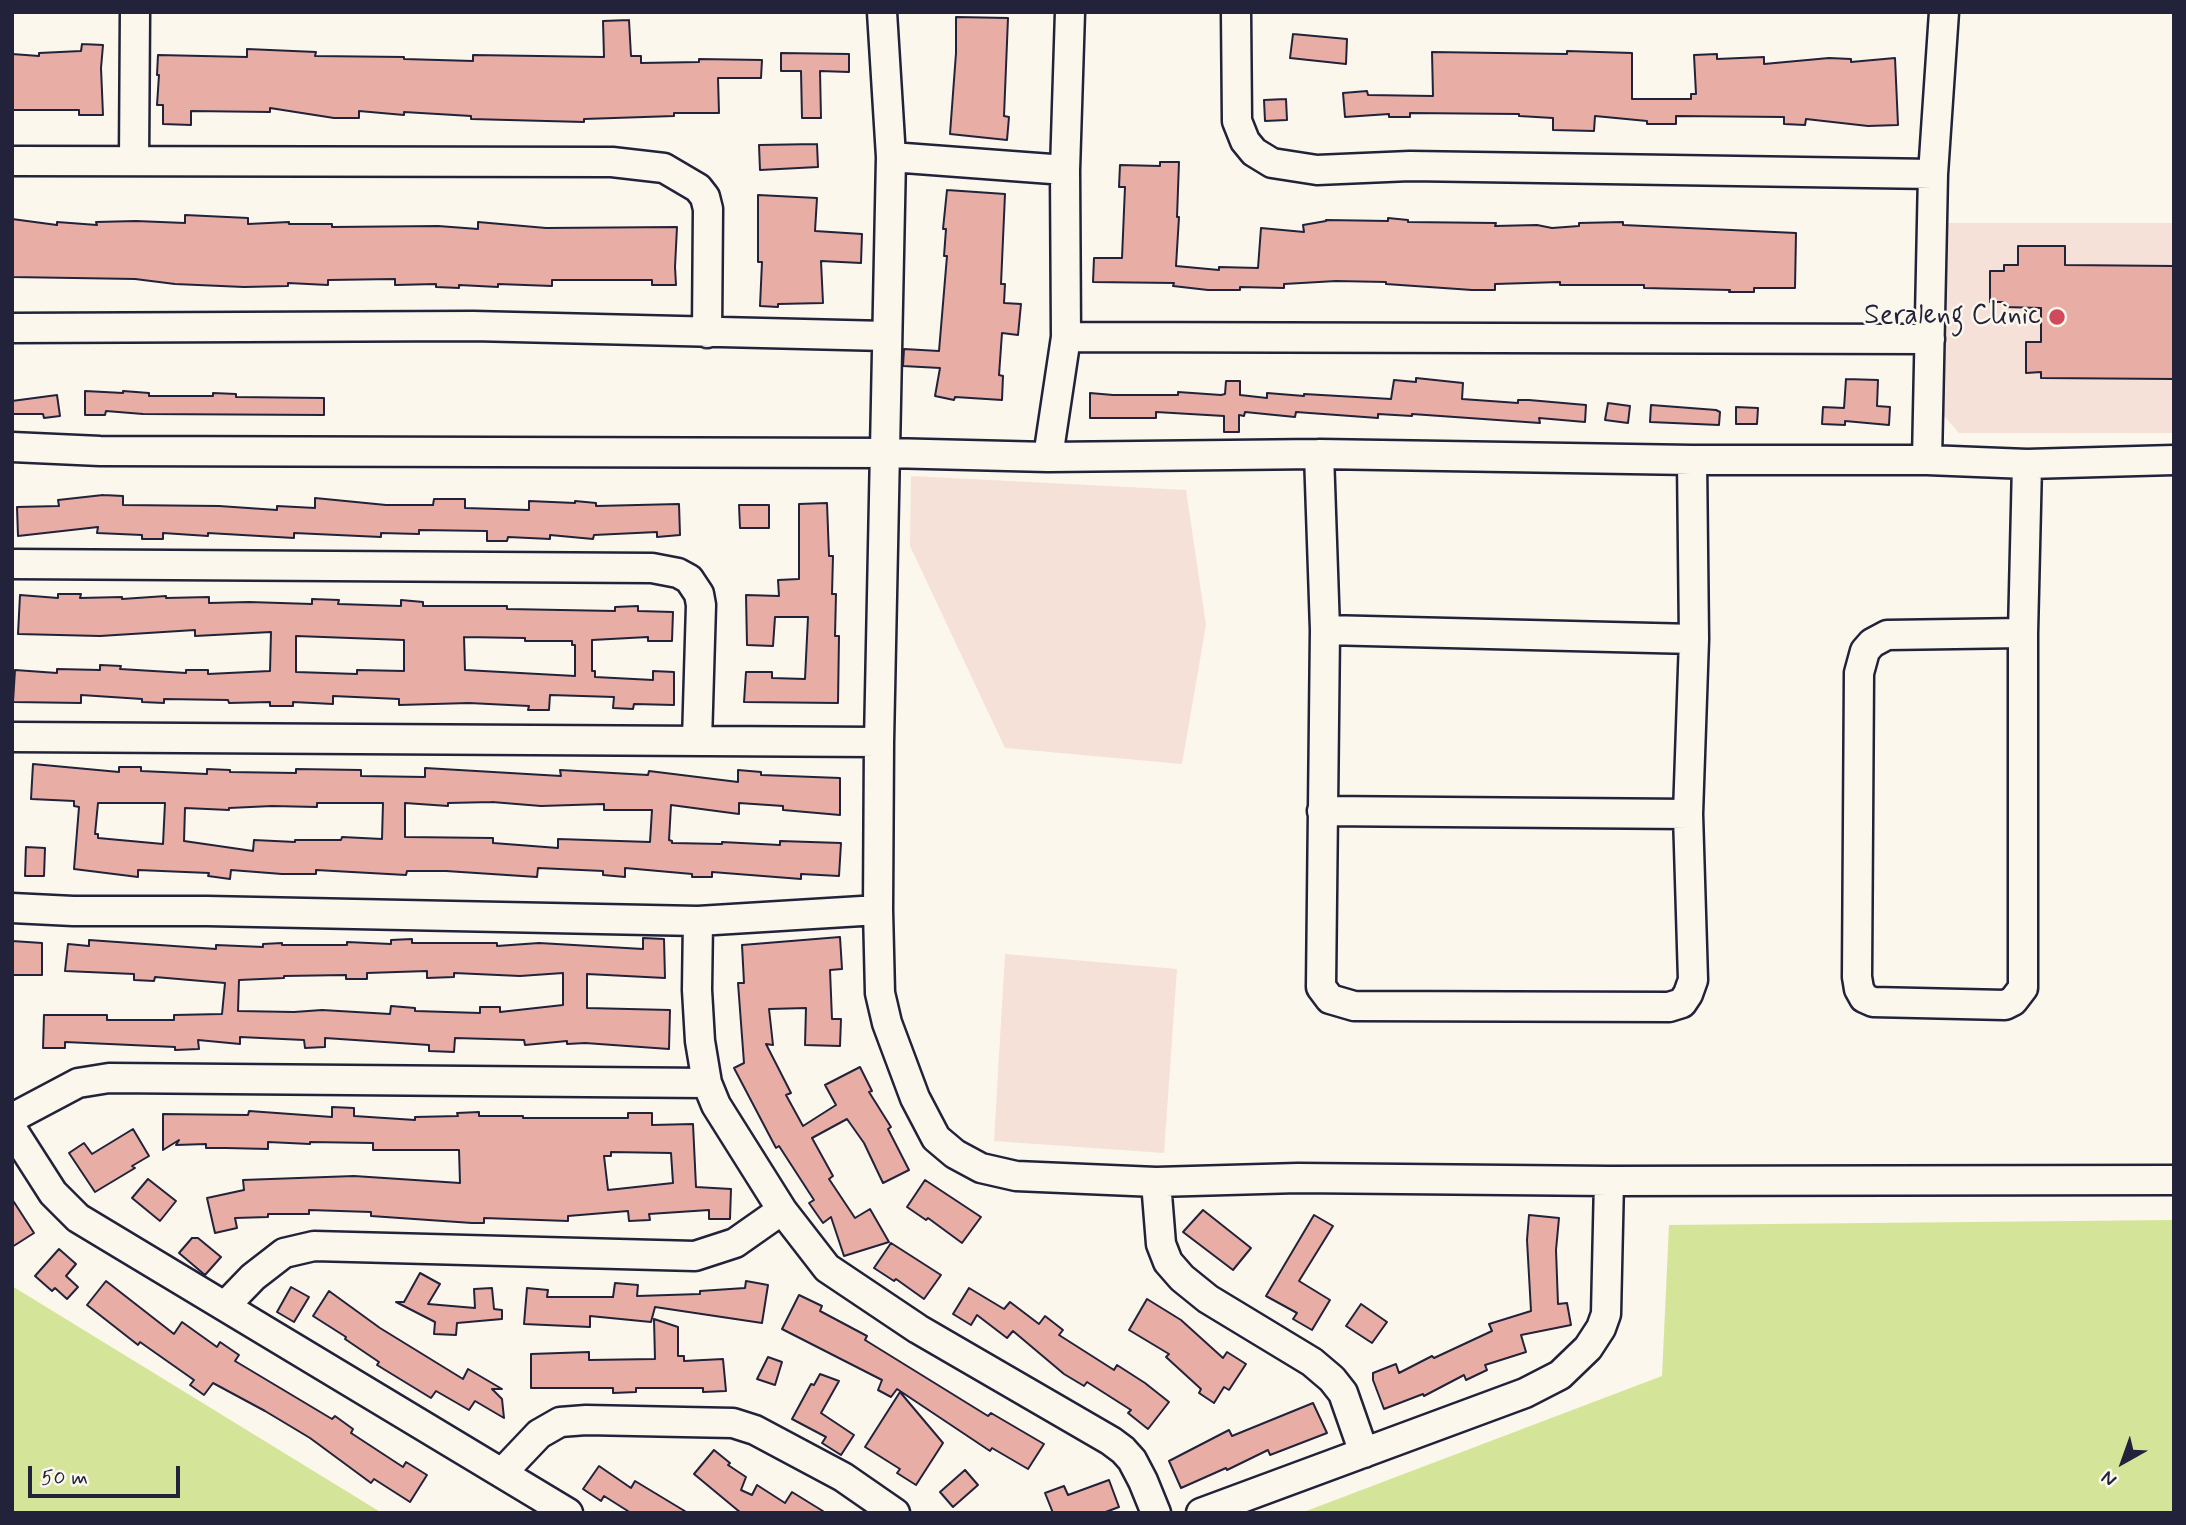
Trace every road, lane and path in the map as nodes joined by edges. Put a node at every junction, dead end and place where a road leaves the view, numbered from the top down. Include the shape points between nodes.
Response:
1 (135, 12) edge
2 (882, 12) edge
3 (1070, 12) edge
4 (1236, 12) edge
5 (1944, 13) edge
6 (891, 157) junction
7 (134, 160) junction
8 (12, 161) edge
9 (1065, 170) junction
10 (1933, 174) junction
11 (12, 328) edge
12 (707, 333) junction
13 (886, 336) junction
14 (1066, 337) junction
15 (1930, 339) junction
16 (12, 447) edge
17 (887, 453) junction
18 (1319, 454) junction
19 (1048, 457) junction
20 (1692, 460) junction
21 (1927, 460) junction
22 (2174, 460) edge
23 (2027, 464) junction
24 (12, 564) edge
25 (1325, 630) junction
26 (2023, 633) junction
27 (1694, 639) junction
28 (12, 737) edge
29 (697, 741) junction
30 (880, 742) junction
31 (1322, 811) junction
32 (1688, 814) junction
33 (12, 908) edge
34 (878, 910) junction
35 (698, 920) junction
36 (707, 1083) junction
37 (12, 1118) edge
38 (12, 1129) edge
39 (2174, 1180) edge
40 (1609, 1181) junction
41 (1156, 1182) junction
42 (782, 1210) junction
43 (225, 1306) junction
44 (1364, 1453) junction
45 (502, 1473) junction
46 (568, 1513) edge
47 (895, 1513) edge
48 (1156, 1513) edge
49 (1201, 1513) edge

1 - 7 street
2 - 6 street
3 - 9 street
4 - 10 street via 1237,121 1245,141 1272,163 1317,170 1410,166
5 - 10 street
6 - 9 street
6 - 13 street
7 - 8 street
7 - 12 street via 612,162 664,168 705,197
9 - 14 street
10 - 15 street
11 - 12 street via 473,326
12 - 13 street
13 - 17 street
14 - 15 street
14 - 19 street
15 - 21 street
16 - 17 street
17 - 19 street
17 - 30 street
18 - 19 street
18 - 20 street
18 - 25 street
20 - 21 street
20 - 27 street
21 - 23 street
22 - 23 street
23 - 26 street
24 - 29 street via 652,568 678,573 689,579 701,605
25 - 27 street
25 - 31 street
26 - 26 street via 2023,988 2005,1005 1873,1002 1864,998 1857,977 1859,673 1865,651 1887,635
27 - 32 street
28 - 29 street
29 - 30 street
30 - 34 street
31 - 32 street
31 - 32 street via 1321,988 1338,1003 1367,1006 1669,1007 1682,1003 1693,980
33 - 35 street
34 - 35 street
34 - 41 street via 880,993 887,1023 915,1098 936,1138 981,1168 1016,1176
35 - 36 street via 699,1028
36 - 37 street via 109,1078 78,1083
36 - 42 street
38 - 43 street via 53,1193 78,1218
39 - 40 street
40 - 41 street via 1298,1178
40 - 44 street via 1605,1314 1601,1328 1578,1361 1560,1376 1525,1393
41 - 44 street via 1161,1244 1168,1262 1208,1299 1332,1379 1343,1394
42 - 43 street via 735,1243 695,1256 314,1246 284,1253
42 - 48 street via 827,1268 918,1329 1117,1446 1132,1460
43 - 45 street
44 - 49 street
45 - 46 street
45 - 47 street via 539,1434 560,1422 733,1423 843,1477

